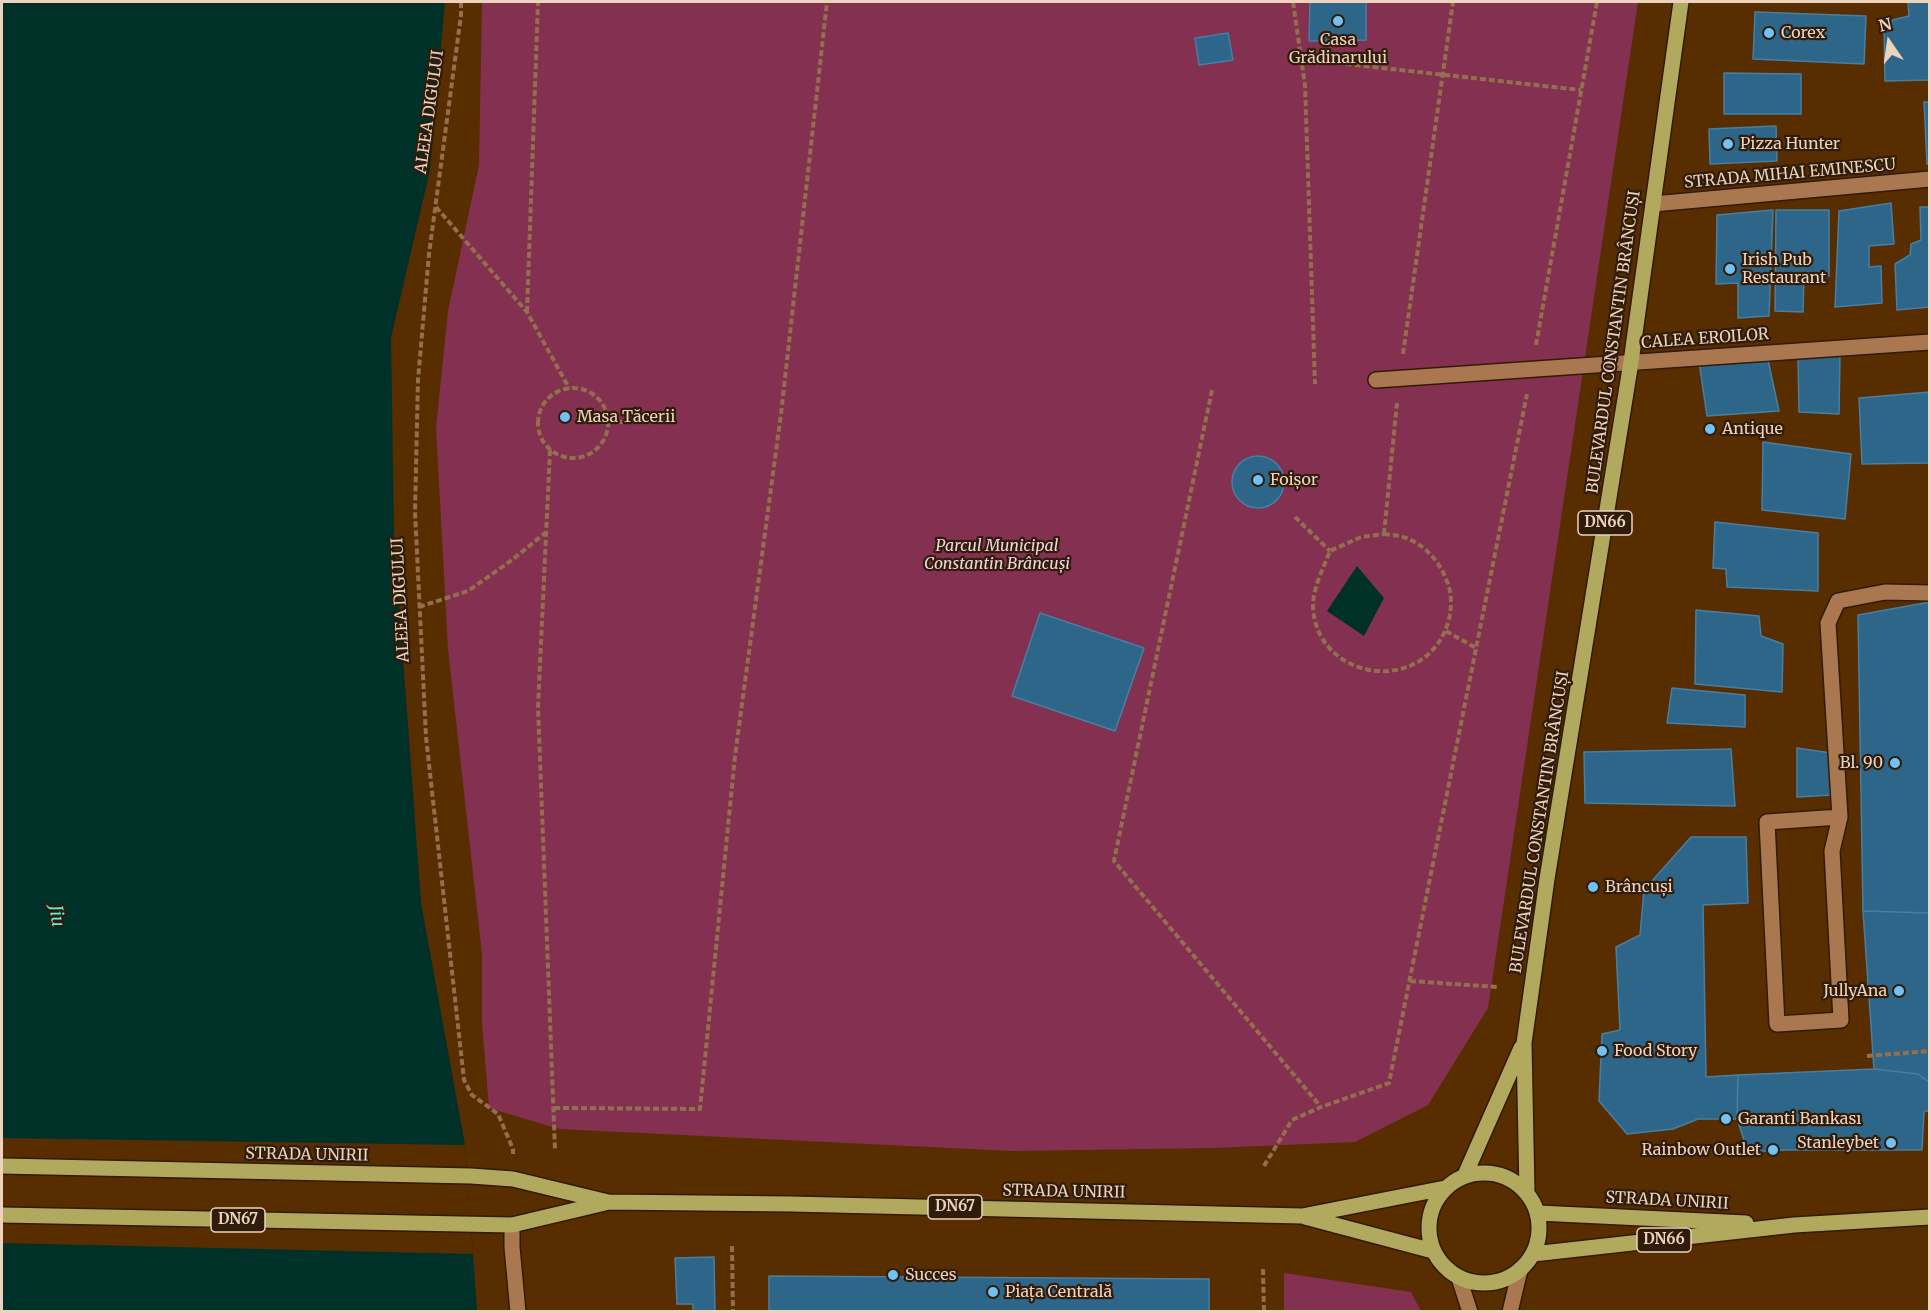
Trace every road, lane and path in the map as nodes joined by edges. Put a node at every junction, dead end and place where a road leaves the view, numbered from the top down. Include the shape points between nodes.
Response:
1 (461, 2) edge
2 (538, 2) edge
3 (826, 2) edge
4 (1293, 2) edge
5 (1452, 2) edge
6 (1597, 2) edge
7 (1681, 2) edge
8 (1301, 60) junction
9 (1441, 75) junction
10 (1581, 90) junction
11 (1929, 179) edge
12 (1653, 204) junction
13 (436, 207) junction
14 (527, 312) junction
15 (1929, 342) edge
16 (1631, 362) junction
17 (1532, 370) junction
18 (1400, 379) junction
19 (1376, 380) dead end
20 (1316, 384) dead end
21 (569, 388) junction
22 (1212, 390) dead end
23 (608, 422) junction
24 (646, 422) dead end
25 (550, 450) junction
26 (1295, 517) dead end
27 (546, 532) junction
28 (1384, 534) junction
29 (1330, 551) junction
30 (1929, 593) edge
31 (419, 608) junction
32 (1446, 631) junction
33 (1476, 648) junction
34 (1840, 817) junction
35 (1410, 981) junction
36 (1497, 987) dead end
37 (1524, 1043) junction
38 (1929, 1052) edge
39 (1867, 1056) dead end
40 (1320, 1107) junction
41 (554, 1108) junction
42 (555, 1150) dead end
43 (2, 1166) edge
44 (1264, 1166) dead end
45 (1465, 1175) junction
46 (513, 1179) junction
47 (1445, 1188) junction
48 (1527, 1192) junction
49 (608, 1202) junction
50 (1538, 1213) junction
51 (2, 1215) edge
52 (1302, 1216) junction
53 (1929, 1217) edge
54 (512, 1225) junction
55 (1794, 1225) junction
56 (732, 1246) dead end
57 (1433, 1251) junction
58 (1533, 1254) junction
59 (1263, 1269) dead end
60 (1520, 1270) junction
61 (1459, 1278) junction
62 (518, 1311) edge
63 (733, 1311) edge
64 (1264, 1311) edge
65 (1271, 1311) edge
66 (1470, 1311) edge
67 (1510, 1311) edge

1 - 13 path, ALEEA DIGULUI
2 - 14 path
3 - 41 path via 781,414 735,756 700,1109
4 - 8 path
5 - 9 path
6 - 10 path
7 - 12 main road, BULEVARDUL CONSTANTIN BRÂNCUȘI / DN66
8 - 9 path
8 - 20 path
9 - 10 path
9 - 18 path
10 - 17 path
11 - 12 street, STRADA MIHAI EMINESCU
12 - 16 main road, BULEVARDUL CONSTANTIN BRÂNCUȘI / DN66
13 - 14 path
13 - 31 path, ALEEA DIGULUI via 418,380 415,512
14 - 21 path
15 - 16 street, CALEA EROILOR
16 - 17 street, CALEA EROILOR
16 - 37 main road, BULEVARDUL CONSTANTIN BRÂNCUȘI / DN66
17 - 18 street, CALEA EROILOR
17 - 33 path
18 - 19 street, CALEA EROILOR
18 - 28 path
21 - 23 path via 591,393 606,411
21 - 25 path via 548,398 541,408 538,430
22 - 40 path via 1114,861
23 - 24 path
23 - 25 path via 601,444 583,457 571,459
25 - 27 path
26 - 29 path
27 - 31 path via 468,591
27 - 41 path via 538,707
28 - 29 path via 1361,537
28 - 32 path via 1406,538 1425,549 1441,566 1450,586 1451,609
29 - 32 path via 1316,585 1313,608 1319,630 1331,650 1349,664 1370,671 1394,671 1416,664 1433,650
30 - 34 street via 1885,592 1838,602 1828,623
31 - 46 path, ALEEA DIGULUI via 426,737 464,1080 472,1095 498,1114 513,1149
32 - 33 path
33 - 35 path
34 - 34 street via 1832,851 1841,1020 1777,1024 1767,822
35 - 36 path
35 - 40 path via 1389,1083
37 - 45 main road, BULEVARDUL CONSTANTIN BRÂNCUȘI / DN66
37 - 48 main road, BULEVARDUL CONSTANTIN BRÂNCUȘI / DN66
38 - 39 path
40 - 44 path via 1293,1120
41 - 42 path
43 - 46 main road, STRADA UNIRII / DN67
45 - 47 main road, STRADA UNIRII
45 - 48 main road via 1488,1172 1510,1178
46 - 49 main road, STRADA UNIRII / DN67
47 - 52 main road, STRADA UNIRII / DN67
47 - 57 main road, STRADA UNIRII via 1432,1206 1428,1228
48 - 50 main road
49 - 52 main road, STRADA UNIRII / DN67
49 - 54 main road, STRADA UNIRII / DN67
50 - 55 main road, STRADA UNIRII / DN66
50 - 58 main road via 1540,1234
51 - 54 main road, STRADA UNIRII / DN67
52 - 57 main road, STRADA UNIRII / DN67
53 - 55 main road, STRADA UNIRII / DN66
54 - 62 street
55 - 58 main road, STRADA UNIRII / DN66
56 - 63 path
57 - 61 main road via 1443,1266
58 - 60 main road
59 - 64 path
60 - 61 main road via 1502,1281 1480,1284
60 - 67 street
61 - 66 street
64 - 65 path

